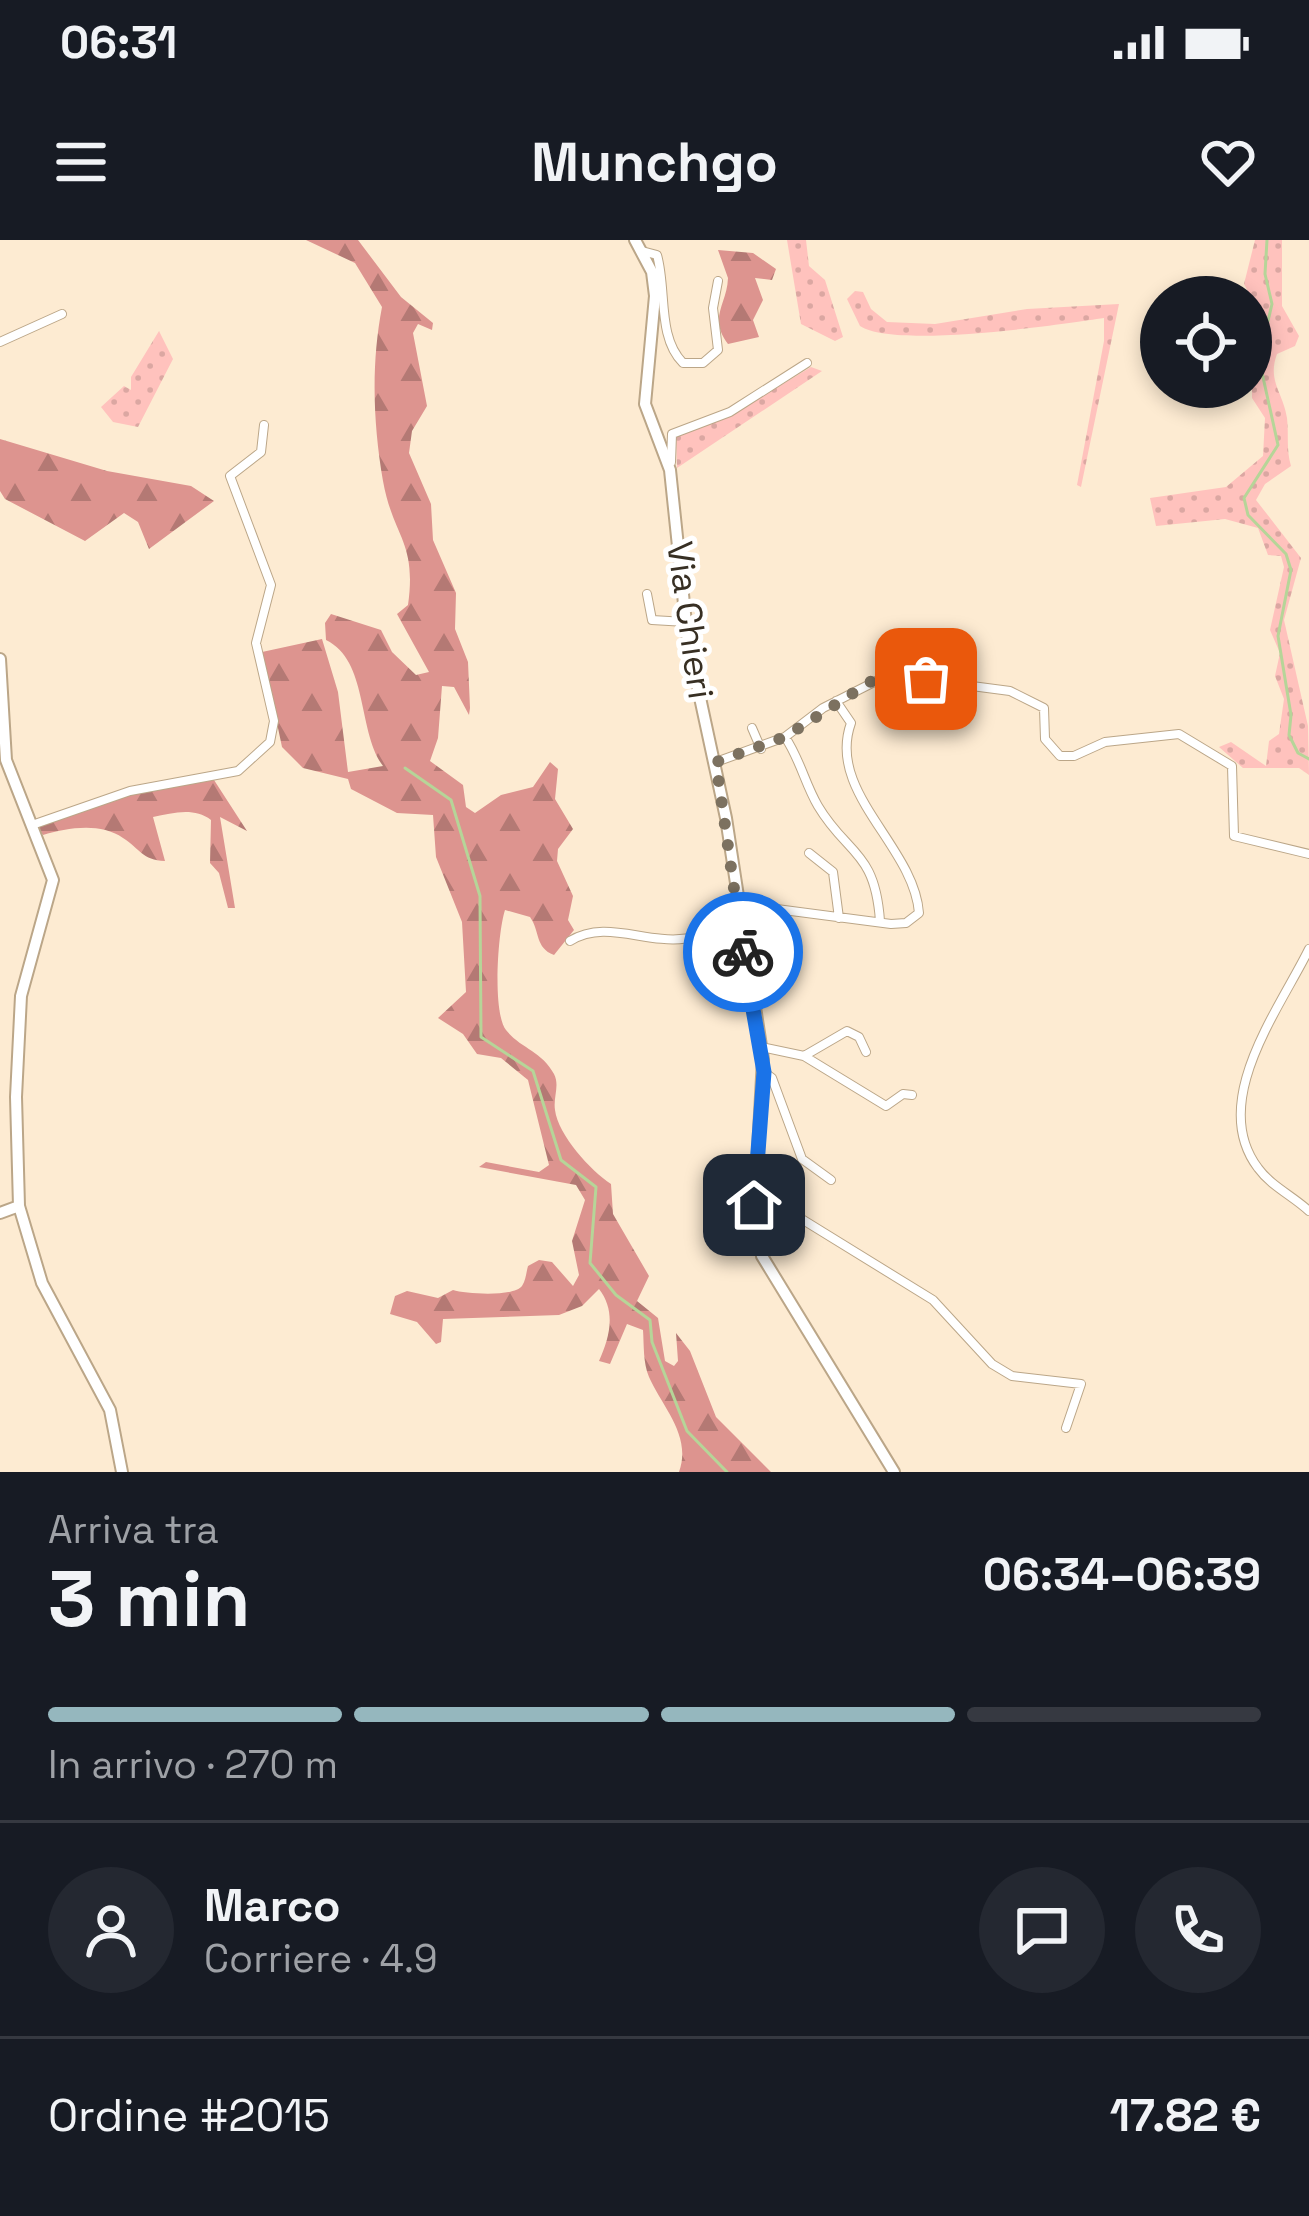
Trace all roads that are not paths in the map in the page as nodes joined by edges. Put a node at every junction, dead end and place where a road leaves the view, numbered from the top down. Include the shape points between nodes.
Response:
1 (638, 245) edge
2 (718, 281) dead end
3 (62, 314) dead end
4 (0, 342) edge
5 (807, 363) dead end
6 (264, 425) dead end
7 (670, 470) junction
8 (647, 594) dead end
9 (686, 622) junction
10 (0, 658) edge
11 (836, 701) junction
12 (752, 728) dead end
13 (785, 737) junction
14 (761, 749) junction
15 (716, 762) junction
16 (32, 825) junction
17 (809, 853) dead end
18 (1309, 854) edge
19 (736, 908) junction
20 (839, 918) junction
21 (880, 921) junction
22 (570, 941) dead end
23 (1309, 949) edge
24 (761, 1047) junction
25 (866, 1052) dead end
26 (804, 1056) junction
27 (764, 1072) junction
28 (911, 1096) dead end
29 (831, 1180) dead end
30 (19, 1206) junction
31 (1309, 1211) edge
32 (0, 1213) edge
33 (758, 1232) junction
34 (1066, 1429) dead end
35 (122, 1472) edge
36 (894, 1472) edge

1 - 2 street via 657,254 666,334 683,363 703,363 718,350
1 - 7 street, Via Chieri via 655,296 645,404
3 - 4 street
5 - 7 street via 730,412 672,434
6 - 16 street via 261,452 230,476 271,585 256,643 274,721 270,742 238,771 130,791
7 - 9 street, Via Chieri
8 - 9 street via 652,620
9 - 15 street, Via Chieri
10 - 16 street via 10,780
11 - 13 street
11 - 18 street via 900,674 1010,691 1039,704 1048,712 1047,743 1065,757 1105,742 1166,733 1193,738 1232,766 1234,836
11 - 21 street via 851,723 844,749 858,791 920,906 906,923
12 - 14 street
13 - 14 street
13 - 21 street via 819,809 861,855
14 - 15 street
15 - 19 street, Via Chieri
16 - 30 street via 53,880 18,1022
17 - 20 street via 832,872
19 - 20 street
19 - 22 street via 722,930 687,938 598,932
19 - 24 street, Via Chieri
20 - 21 street
23 - 31 street via 1246,1076 1239,1107 1257,1167
24 - 26 street
24 - 27 street, Via Chieri
25 - 26 street via 847,1031
26 - 28 street via 882,1104
27 - 29 street via 802,1159
27 - 33 street, Via Chieri
30 - 32 street
30 - 35 street via 41,1283 110,1410
33 - 34 street via 800,1218 933,1300 992,1364 1031,1380 1081,1384
33 - 36 street, Via Chieri via 767,1269

